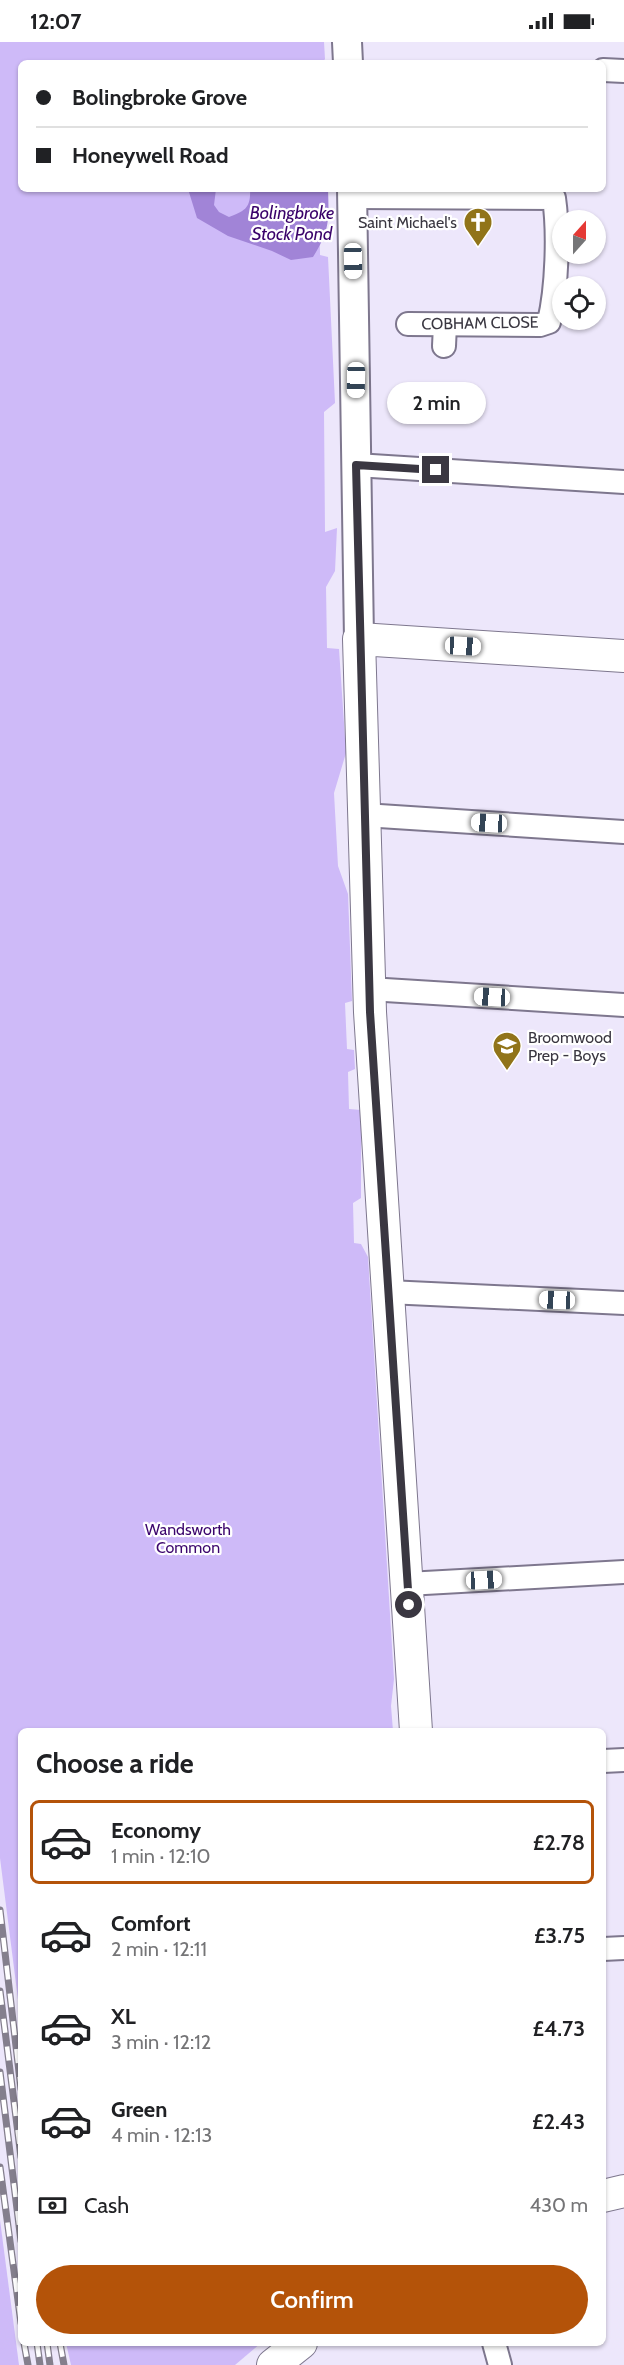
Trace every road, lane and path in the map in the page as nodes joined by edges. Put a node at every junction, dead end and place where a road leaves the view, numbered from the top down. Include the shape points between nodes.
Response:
1 (347, 42) edge
2 (348, 60) edge
3 (606, 70) edge
4 (624, 71) edge
5 (352, 193) edge
6 (459, 193) edge
7 (408, 324) dead end
8 (356, 465) junction
9 (624, 482) edge
10 (359, 639) junction
11 (624, 656) edge
12 (364, 815) junction
13 (624, 832) edge
14 (369, 989) junction
15 (624, 1005) edge
16 (388, 1292) junction
17 (624, 1303) edge
18 (624, 1572) edge
19 (408, 1584) junction
20 (416, 1728) edge
21 (624, 1760) edge
22 (606, 1761) edge
23 (624, 1948) edge
24 (606, 1949) edge
25 (624, 2191) edge
26 (606, 2195) edge
27 (297, 2346) edge
28 (495, 2346) edge
29 (273, 2365) edge
30 (500, 2365) edge

1 - 2 street
3 - 4 street
5 - 6 street, COBHAM CLOSE
5 - 8 street
6 - 7 street, COBHAM CLOSE via 554,198 553,306 549,322 445,335
8 - 9 street
8 - 10 street
10 - 11 main road
10 - 12 main road
12 - 13 street
12 - 14 main road
14 - 15 street
14 - 16 main road
16 - 17 street
16 - 19 main road
18 - 19 street
19 - 20 main road
21 - 22 street
23 - 24 street
25 - 26 main road
27 - 29 main road
28 - 30 street

